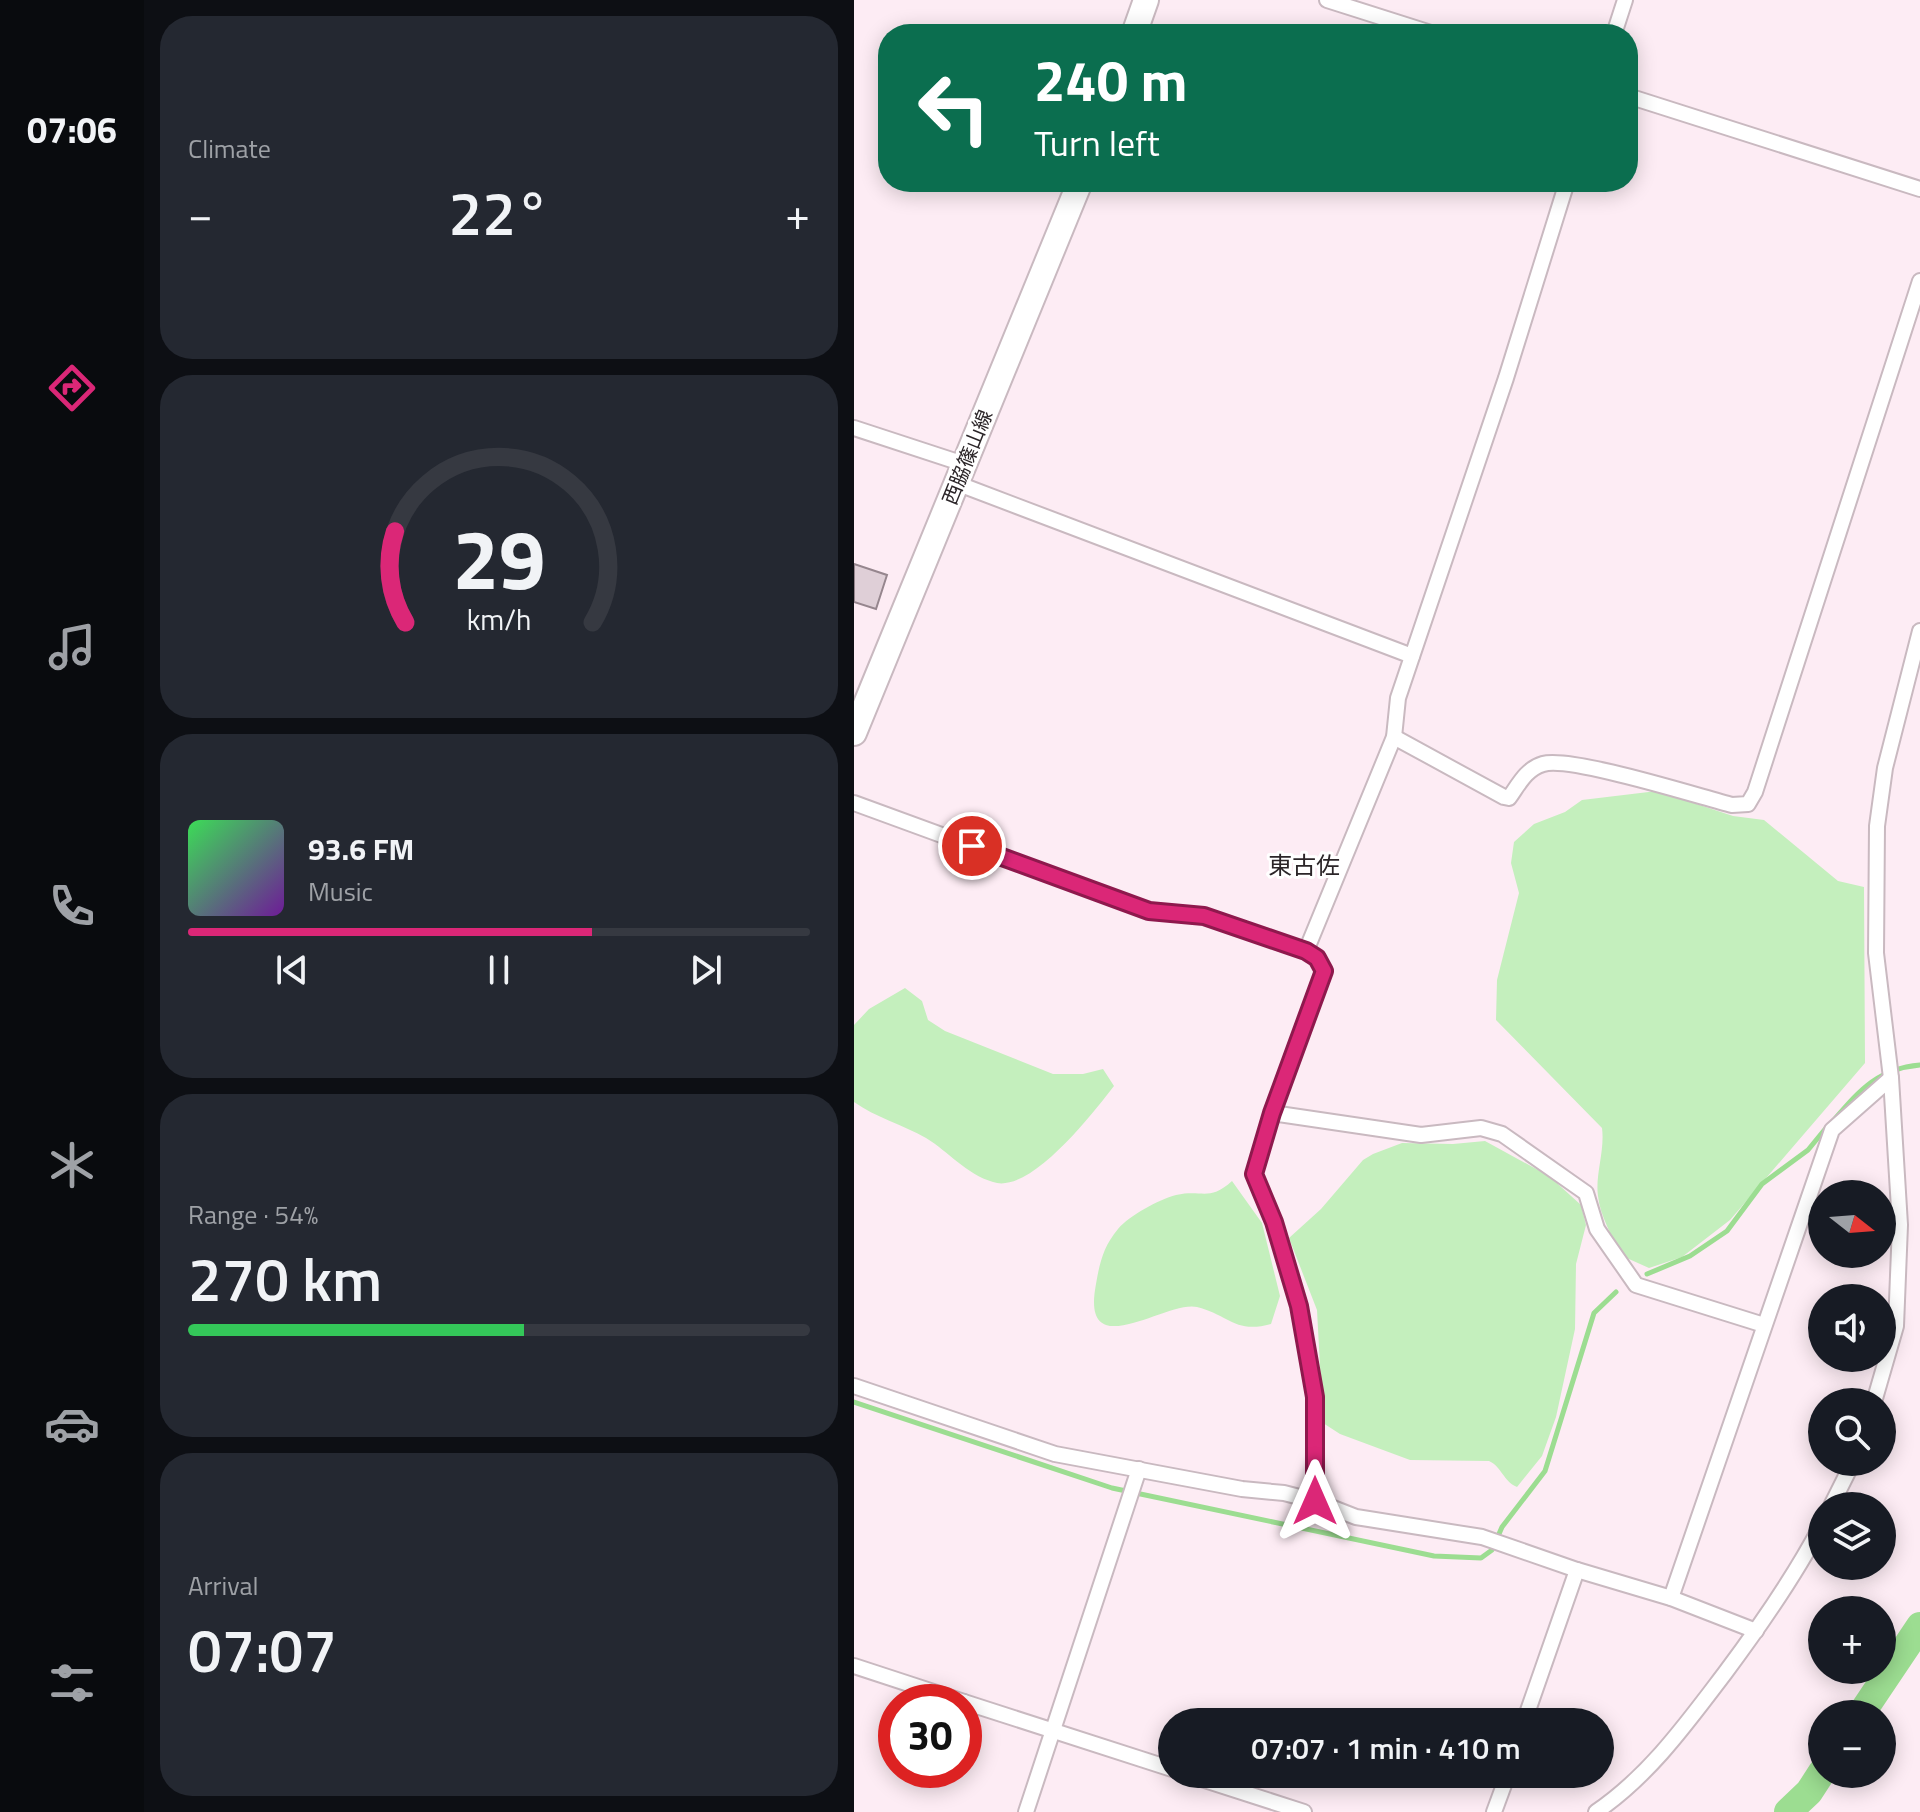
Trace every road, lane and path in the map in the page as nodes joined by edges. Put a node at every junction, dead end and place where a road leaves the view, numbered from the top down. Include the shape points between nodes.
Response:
1 (1146, 0) edge
2 (1327, 0) edge
3 (1625, 0) edge
4 (1138, 24) edge
5 (1403, 24) edge
6 (1617, 24) edge
7 (1638, 99) edge
8 (1920, 189) edge
9 (1076, 192) edge
10 (1564, 192) edge
11 (1920, 281) edge
12 (854, 428) edge
13 (960, 474) junction
14 (1920, 631) edge
15 (1412, 656) junction
16 (859, 702) edge
17 (854, 733) edge
18 (1394, 737) junction
19 (854, 803) edge
20 (1306, 951) junction
21 (1891, 1078) junction
22 (1272, 1113) junction
23 (1764, 1325) junction
24 (854, 1386) edge
25 (1878, 1388) edge
26 (1139, 1469) junction
27 (1315, 1501) junction
28 (1808, 1547) edge
29 (1577, 1570) junction
30 (1671, 1598) junction
31 (1756, 1631) junction
32 (854, 1666) edge
33 (909, 1684) edge
34 (982, 1708) edge
35 (1529, 1708) edge
36 (1054, 1731) junction
37 (1158, 1764) edge
38 (1229, 1788) edge
39 (1503, 1788) edge
40 (1026, 1812) edge
41 (1304, 1812) edge
42 (1494, 1812) edge
43 (1596, 1812) edge

1 - 4 main road
2 - 5 street
3 - 6 street
7 - 8 street
9 - 13 main road, 西脇篠山線
10 - 15 street
11 - 18 street via 1748,804 1732,805 1580,765 1545,763 1526,773 1509,798
12 - 13 street
13 - 15 street
13 - 16 main road, 西脇篠山線
14 - 21 street via 1885,768 1877,826 1876,953
15 - 18 street via 1398,698
16 - 17 main road, 西脇篠山線
18 - 20 street
19 - 20 street via 1149,911 1204,916
20 - 22 street via 1324,971
21 - 23 street via 1832,1130
21 - 25 street via 1900,1225 1896,1326
22 - 23 street via 1421,1135 1481,1128 1502,1134 1586,1193 1597,1229 1636,1285
22 - 27 street via 1254,1174 1299,1306 1315,1397
23 - 30 street
24 - 26 street via 1055,1454
26 - 27 street
26 - 36 street
27 - 29 street via 1356,1517 1482,1537
28 - 31 street
29 - 30 street
29 - 35 street
30 - 31 street
31 - 43 street via 1653,1763
32 - 33 street
34 - 36 street
36 - 37 street
36 - 40 street
38 - 41 street
39 - 42 street

